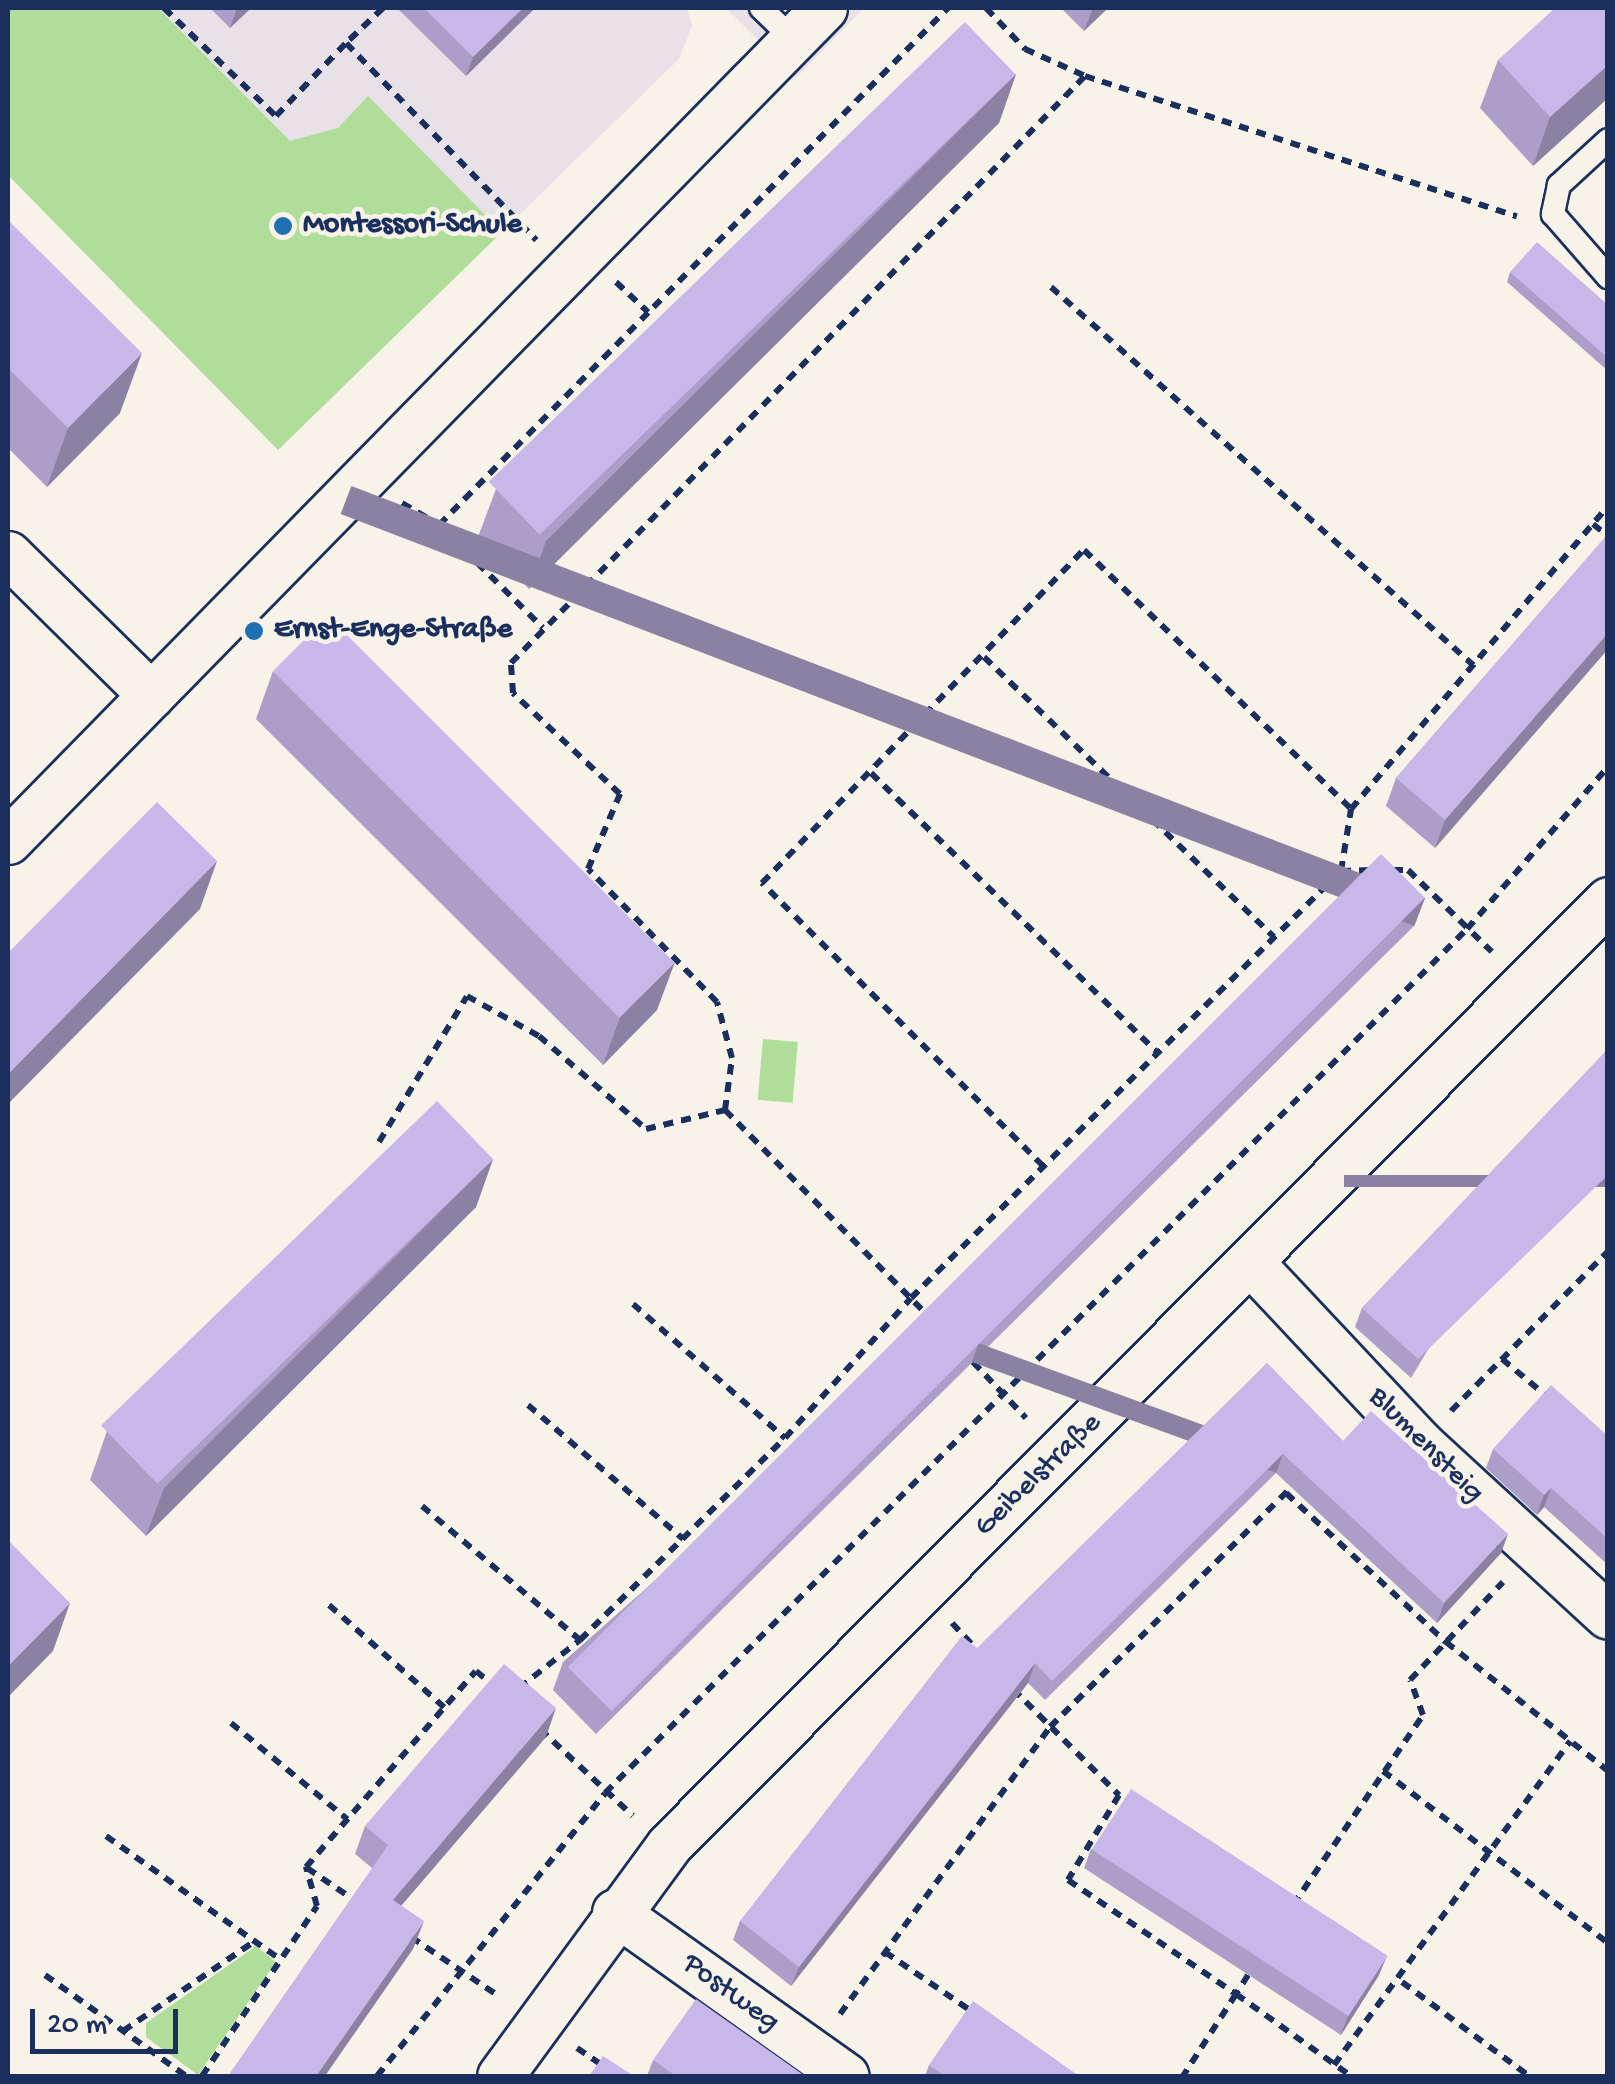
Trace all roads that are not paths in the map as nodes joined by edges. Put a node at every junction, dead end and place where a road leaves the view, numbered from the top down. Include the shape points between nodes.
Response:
1 (761, 8) edge
2 (824, 8) edge
3 (794, 39) junction
4 (1608, 140) edge
5 (1608, 277) edge
6 (9, 555) edge
7 (151, 695) junction
8 (8, 841) edge
9 (1608, 900) edge
10 (1254, 1266) junction
11 (1608, 1616) edge
12 (615, 1912) junction
13 (829, 2064) edge
14 (500, 2076) edge

1 - 3 lane
2 - 3 street
3 - 7 street
4 - 5 lane via 1559,184 1553,214
6 - 7 street
7 - 8 street
9 - 10 street, Geibelstraße
10 - 11 street, Blumensteig via 1420,1443
10 - 12 street, Geibelstraße via 922,1592
12 - 13 street, Postweg
12 - 14 street, Geibelstraße

